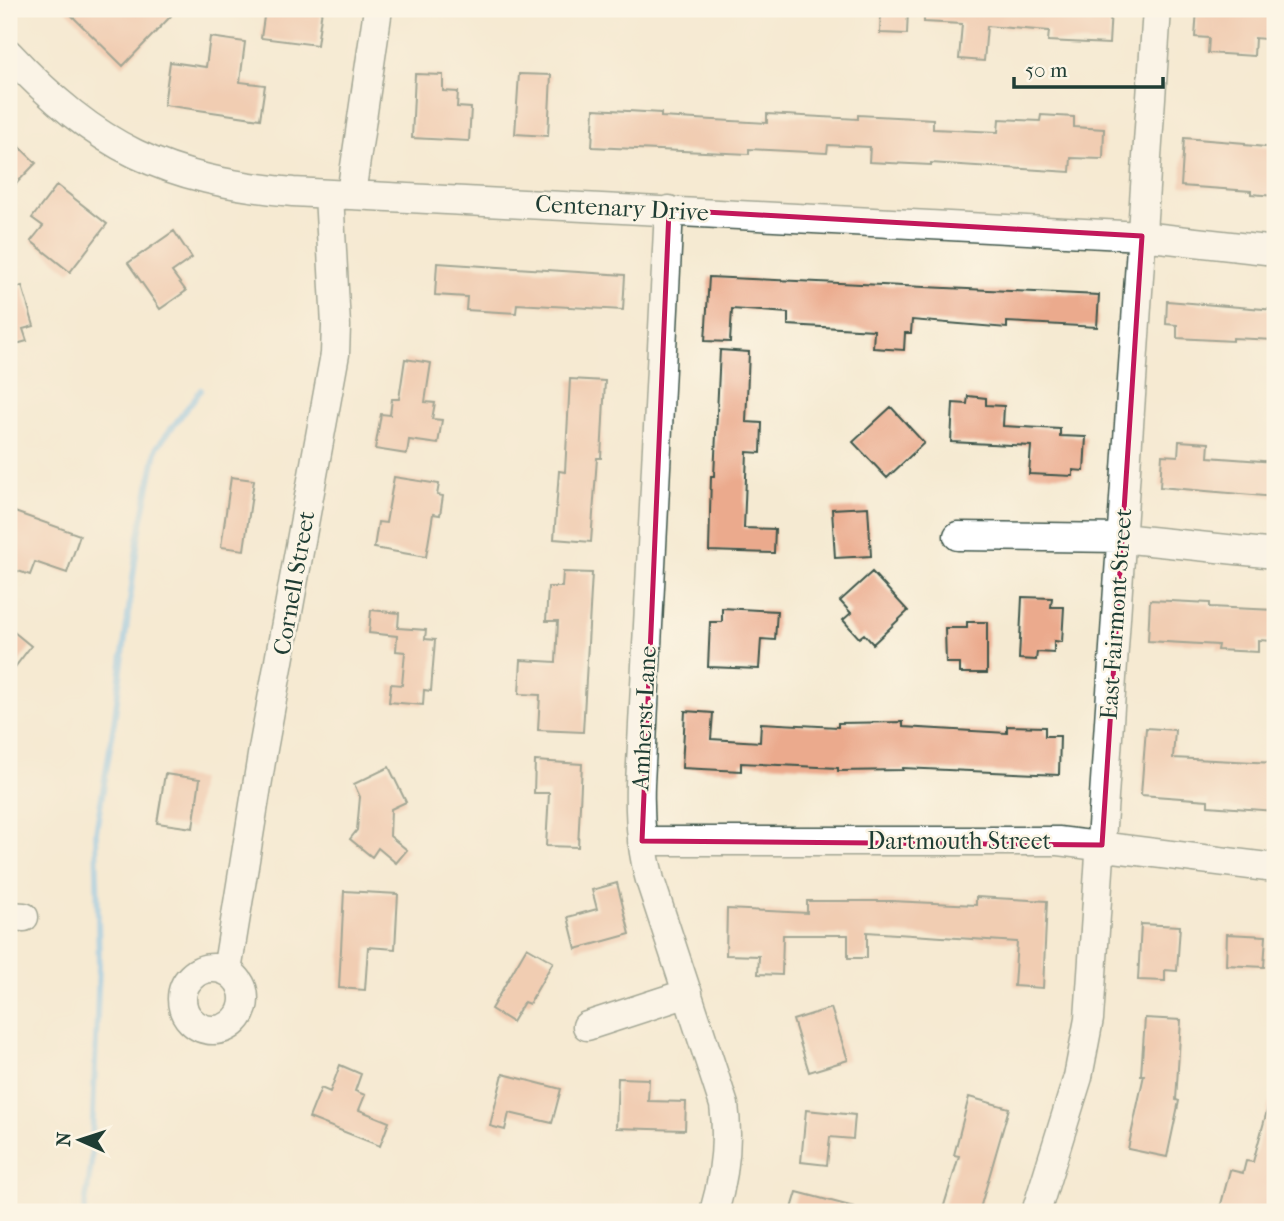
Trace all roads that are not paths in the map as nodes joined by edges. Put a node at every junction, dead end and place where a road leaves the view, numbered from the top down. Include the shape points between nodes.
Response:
1 (378, 9) edge
2 (1157, 9) edge
3 (9, 54) edge
4 (340, 194) junction
5 (669, 210) junction
6 (1142, 236) junction
7 (1275, 251) edge
8 (958, 536) dead end
9 (1121, 537) junction
10 (1275, 554) edge
11 (642, 841) junction
12 (1102, 845) junction
13 (1275, 868) edge
14 (227, 971) dead end
15 (688, 993) junction
16 (587, 1026) dead end
17 (714, 1212) edge
18 (1036, 1212) edge

1 - 4 street, Cornell Street
2 - 6 street, East Fairmont Street
3 - 4 street, Centenary Drive via 71,114 155,163 233,184
4 - 5 street, Centenary Drive
4 - 14 street, Cornell Street via 335,354
5 - 6 street, Centenary Drive
5 - 11 street, Amherst Lane via 640,784
6 - 7 street, Centenary Drive
6 - 9 street, East Fairmont Street
8 - 9 street
9 - 10 street
9 - 12 street, East Fairmont Street
11 - 12 street, Dartmouth Street via 1058,841
11 - 15 street, Amherst Lane via 650,880
12 - 13 street, Dartmouth Street
12 - 18 street, East Fairmont Street via 1083,1059
15 - 16 street
15 - 17 street, Amherst Lane via 726,1118 725,1158

